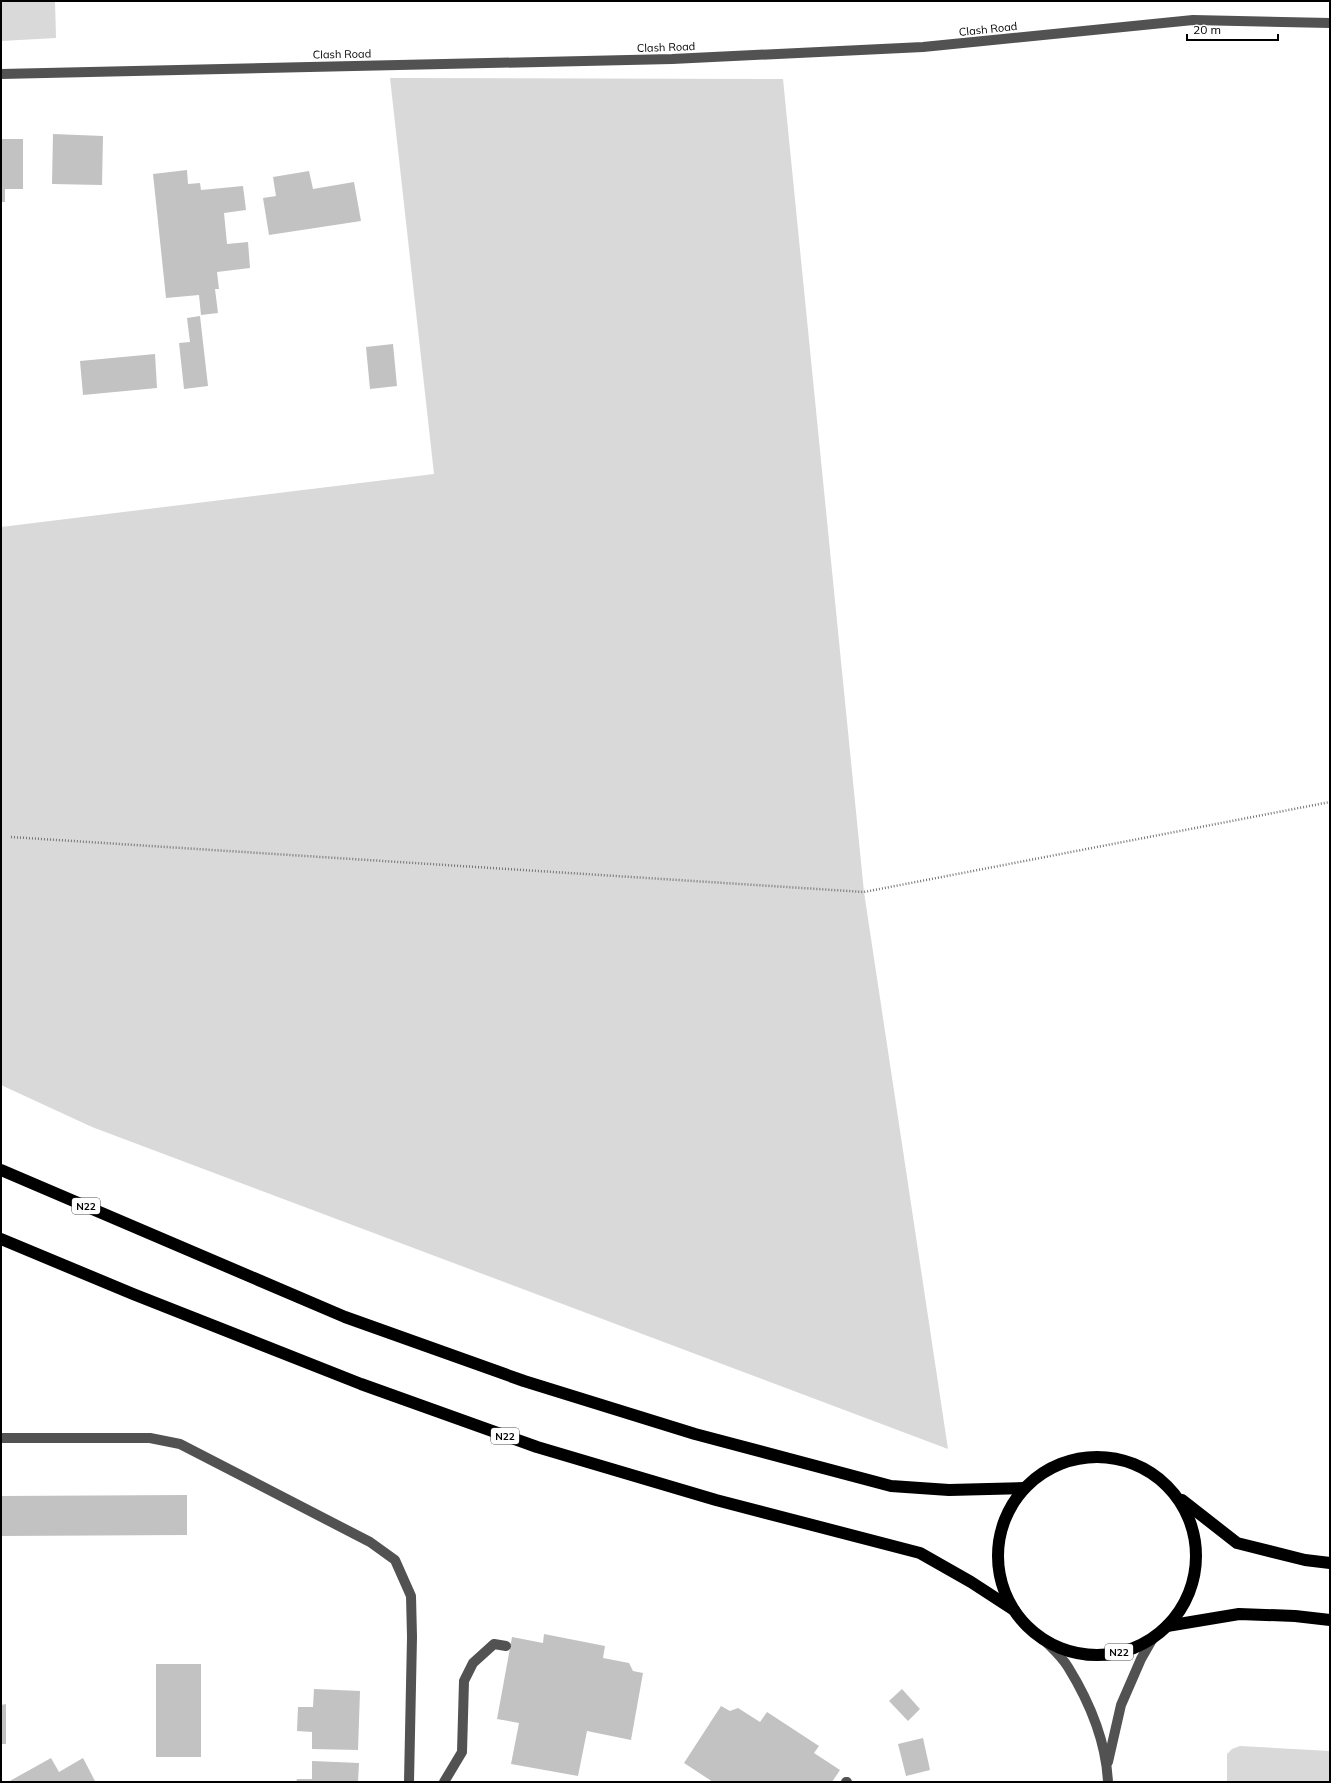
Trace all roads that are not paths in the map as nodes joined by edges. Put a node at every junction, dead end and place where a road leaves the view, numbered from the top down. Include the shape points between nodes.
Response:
1 (1330, 23) edge
2 (1, 74) edge
3 (1, 1170) edge
4 (1, 1239) edge
5 (1, 1438) edge
6 (1024, 1488) junction
7 (1178, 1497) junction
8 (1330, 1563) edge
9 (1014, 1610) junction
10 (1330, 1620) edge
11 (1167, 1626) junction
12 (1153, 1638) junction
13 (1046, 1641) junction
14 (506, 1646) dead end
15 (1107, 1764) junction
16 (409, 1782) edge
17 (444, 1782) edge
18 (1108, 1782) edge

1 - 2 street, Clash Road via 1193,20 923,48 679,58
3 - 6 highway, N22 via 345,1317 524,1381 688,1432 891,1486 949,1490
4 - 9 highway, N22 via 361,1384 537,1447 716,1500 920,1553
5 - 16 street via 150,1438 180,1444 370,1542 395,1560 411,1596
6 - 7 highway, N22 via 1046,1469 1074,1458 1103,1456 1131,1462 1157,1476
6 - 9 highway, N22 via 1006,1516 997,1547 1001,1580
7 - 8 highway, N22 via 1237,1543 1305,1560
7 - 11 highway, N22 via 1190,1522 1196,1550 1194,1578 1184,1604
9 - 13 highway, N22 via 1028,1628
10 - 11 highway via 1239,1614
11 - 12 highway, N22
12 - 13 highway, N22 via 1128,1650 1100,1655 1072,1652
12 - 15 street via 1121,1705
13 - 15 street via 1067,1666 1093,1714
14 - 17 street via 494,1644 482,1653 473,1663 464,1681 462,1752
15 - 18 street

